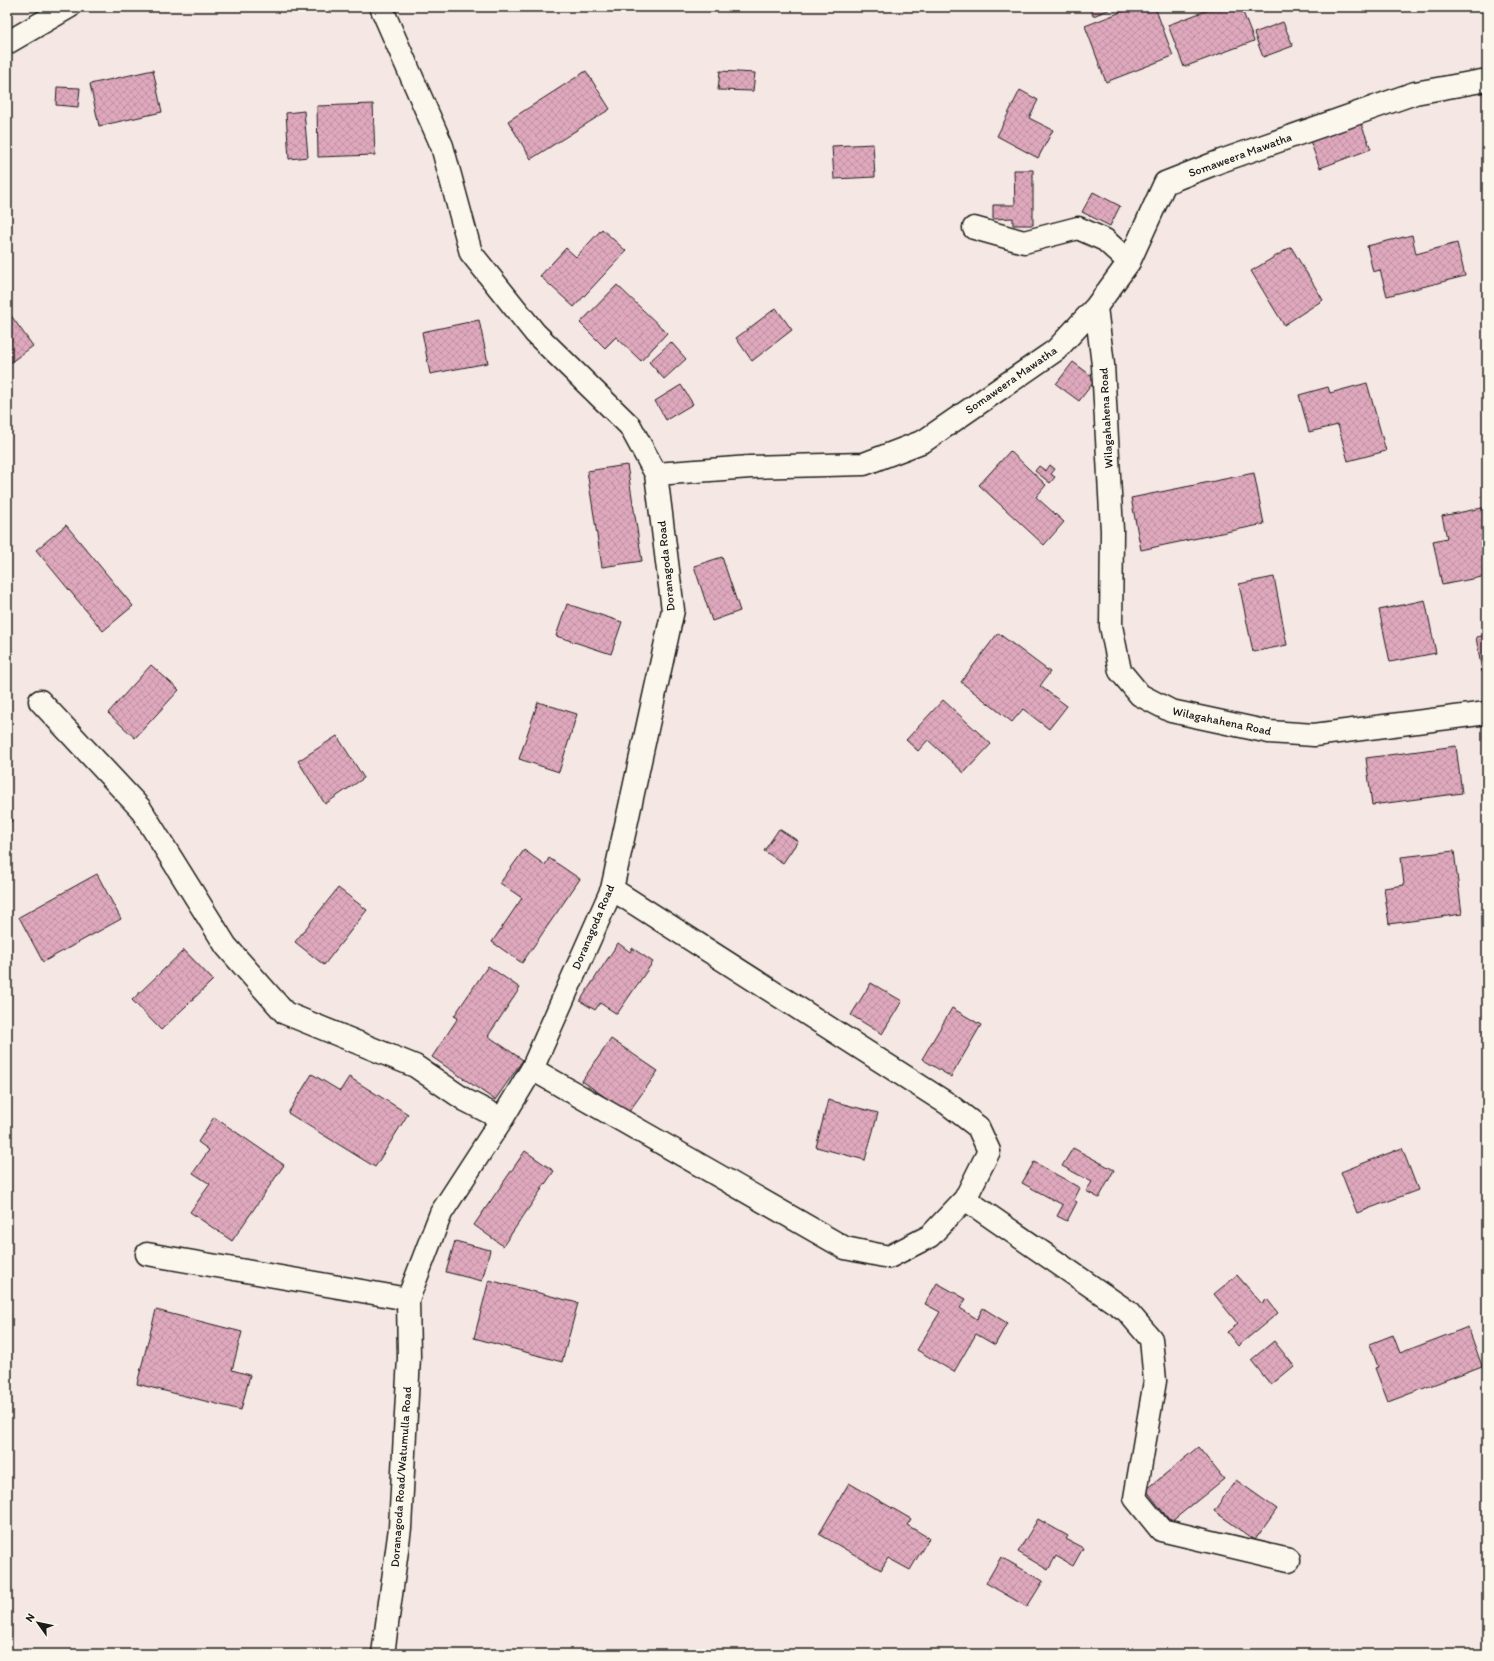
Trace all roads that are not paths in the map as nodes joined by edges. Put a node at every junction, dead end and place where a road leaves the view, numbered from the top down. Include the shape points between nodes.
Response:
1 (69, 7) edge
2 (381, 7) edge
3 (7, 43) edge
4 (1487, 80) edge
5 (974, 228) dead end
6 (1130, 262) junction
7 (1096, 307) junction
8 (656, 474) junction
9 (40, 701) dead end
10 (1487, 714) edge
11 (612, 888) junction
12 (532, 1069) junction
13 (502, 1119) junction
14 (964, 1199) junction
15 (147, 1254) dead end
16 (408, 1299) junction
17 (1289, 1560) dead end
18 (383, 1654) edge

1 - 3 street
2 - 8 street via 442,146 471,253 535,333 630,426
4 - 6 street, Somaweera Mawatha via 1415,93 1221,160 1165,183
5 - 6 street via 1024,242 1078,228 1105,240
6 - 7 street, Somaweera Mawatha
7 - 8 street, Somaweera Mawatha via 1056,350 924,441 864,464 750,467
7 - 10 street, Wilagahahena Road via 1103,365 1112,531 1111,626 1120,672 1140,695 1171,711 1269,732 1306,734
8 - 11 street, Doranagoda Road via 673,610
9 - 13 street via 140,808 226,946 285,1013 415,1066 465,1100
11 - 12 street, Doranagoda Road
11 - 14 street via 948,1104 978,1127 989,1151
12 - 13 street, Doranagoda Road
12 - 14 street via 845,1248 889,1257 930,1236
13 - 16 street, Doranagoda Road via 441,1213
14 - 17 street via 1127,1311 1151,1339 1155,1381 1135,1498 1162,1530
15 - 16 street
16 - 18 street, Doranagoda Road/Watumulla Road via 409,1357 400,1528

